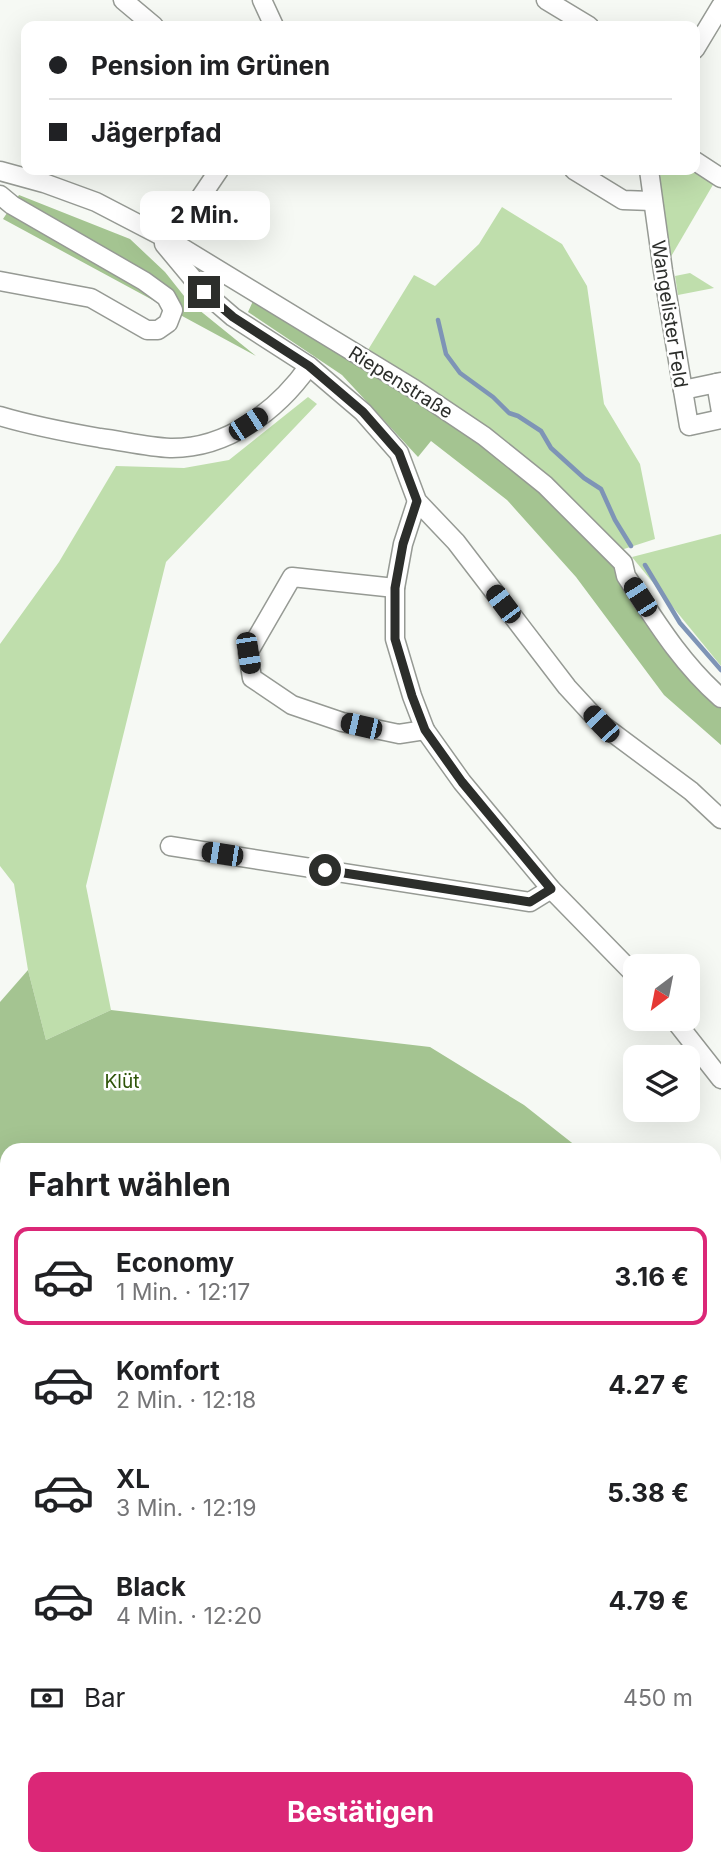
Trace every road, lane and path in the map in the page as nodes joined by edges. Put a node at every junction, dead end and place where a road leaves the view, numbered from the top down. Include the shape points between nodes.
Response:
1 (123, 0) edge
2 (262, 0) edge
3 (546, 0) edge
4 (721, 6) edge
5 (148, 21) edge
6 (272, 21) edge
7 (581, 21) edge
8 (715, 28) edge
9 (700, 44) edge
10 (700, 164) edge
11 (0, 171) edge
12 (216, 175) edge
13 (582, 175) edge
14 (649, 175) edge
15 (721, 178) edge
16 (0, 195) edge
17 (652, 201) junction
18 (149, 230) junction
19 (171, 241) junction
20 (0, 281) edge
21 (242, 283) junction
22 (233, 317) junction
23 (309, 366) junction
24 (719, 383) edge
25 (682, 390) junction
26 (721, 412) edge
27 (0, 416) edge
28 (721, 419) edge
29 (417, 501) junction
30 (395, 588) junction
31 (721, 698) edge
32 (425, 730) junction
33 (721, 819) edge
34 (170, 846) dead end
35 (551, 889) junction
36 (623, 963) edge
37 (683, 1031) edge
38 (721, 1079) edge

1 - 5 street
2 - 6 street
3 - 7 street
4 - 8 street
8 - 9 street
10 - 15 street
11 - 18 street, Riepenstraße via 96,202
12 - 19 street
13 - 17 street via 623,200
14 - 17 street, Wangelister Feld
16 - 20 street via 144,281 166,298 173,310 158,331 147,330 92,298
17 - 25 street, Wangelister Feld
18 - 19 street, Riepenstraße
18 - 22 street
19 - 21 street, Riepenstraße
21 - 22 street via 231,286 227,297
21 - 31 street, Riepenstraße via 414,389 545,485 623,563 626,576 677,652
22 - 23 street
23 - 27 street via 262,415 235,433 205,443 171,448 30,426
23 - 29 street via 363,412 399,453
24 - 25 street
24 - 26 street, Wangelister Feld
25 - 28 street, Wangelister Feld via 690,426
29 - 30 street
29 - 33 street via 456,542 567,687 601,724
30 - 32 street via 395,639
30 - 32 street via 292,576 248,653 252,678 292,705 342,722 399,734
32 - 35 street
34 - 35 street via 530,902
35 - 36 street
37 - 38 street

